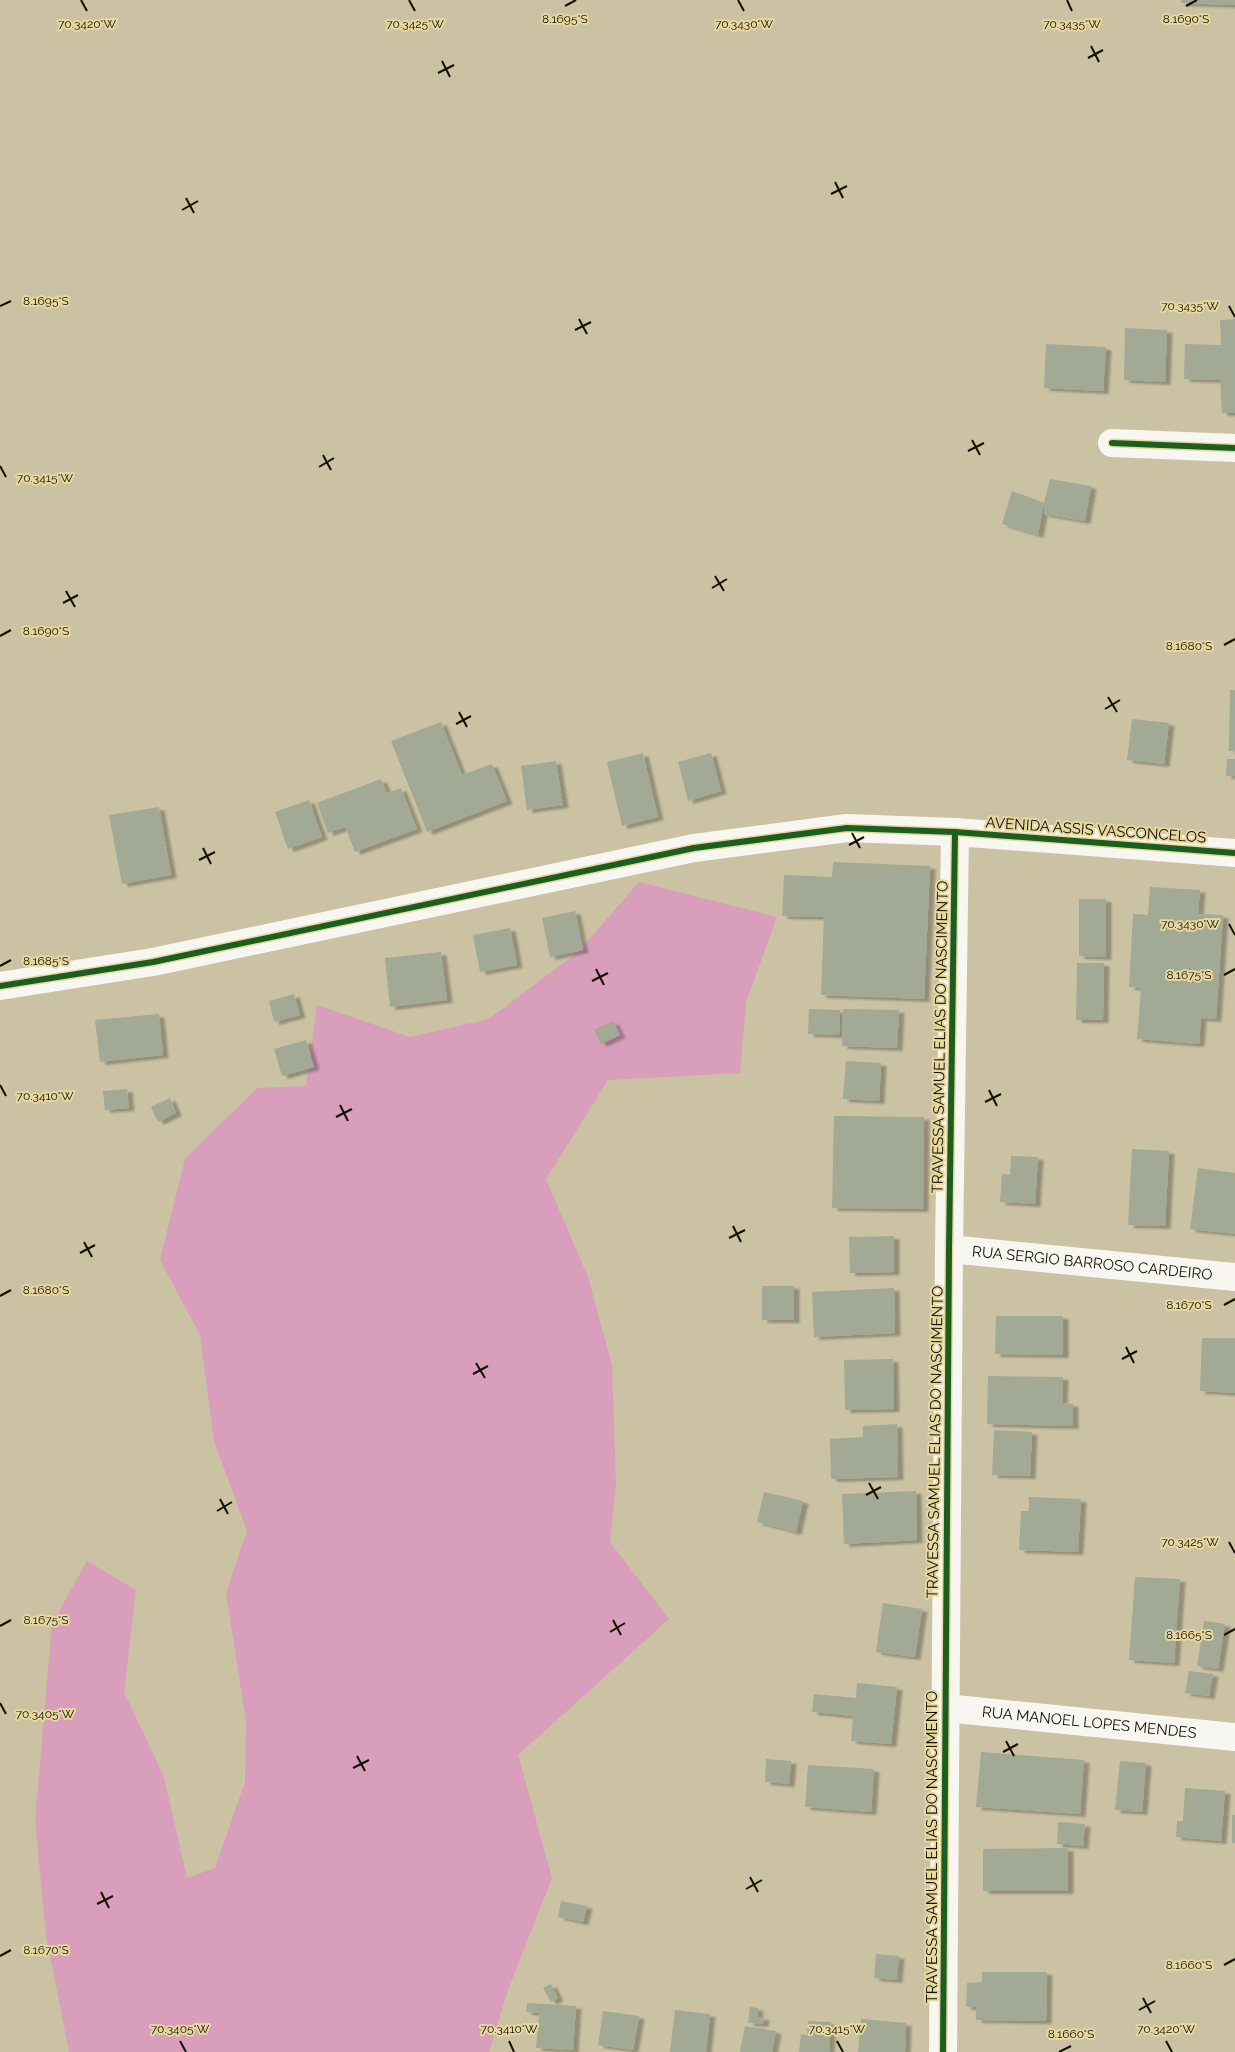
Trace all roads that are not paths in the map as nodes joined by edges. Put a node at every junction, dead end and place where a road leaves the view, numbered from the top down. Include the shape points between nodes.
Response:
1 (1112, 443) dead end
2 (1235, 448) edge
3 (955, 832) junction
4 (1235, 853) edge
5 (0, 986) edge
6 (949, 1249) junction
7 (1235, 1277) edge
8 (945, 1708) junction
9 (1235, 1737) edge
10 (943, 2052) edge

1 - 2 street
3 - 4 street, AVENIDA ASSIS VASCONCELOS
3 - 5 street, AVENIDA ASSIS VASCONCELOS via 847,828 694,848 153,962
3 - 6 street, TRAVESSA SAMUEL ELIAS DO NASCIMENTO
6 - 7 street, RUA SERGIO BARROSO CARDEIRO
6 - 8 street, TRAVESSA SAMUEL ELIAS DO NASCIMENTO
8 - 9 street, RUA MANOEL LOPES MENDES
8 - 10 street, TRAVESSA SAMUEL ELIAS DO NASCIMENTO

